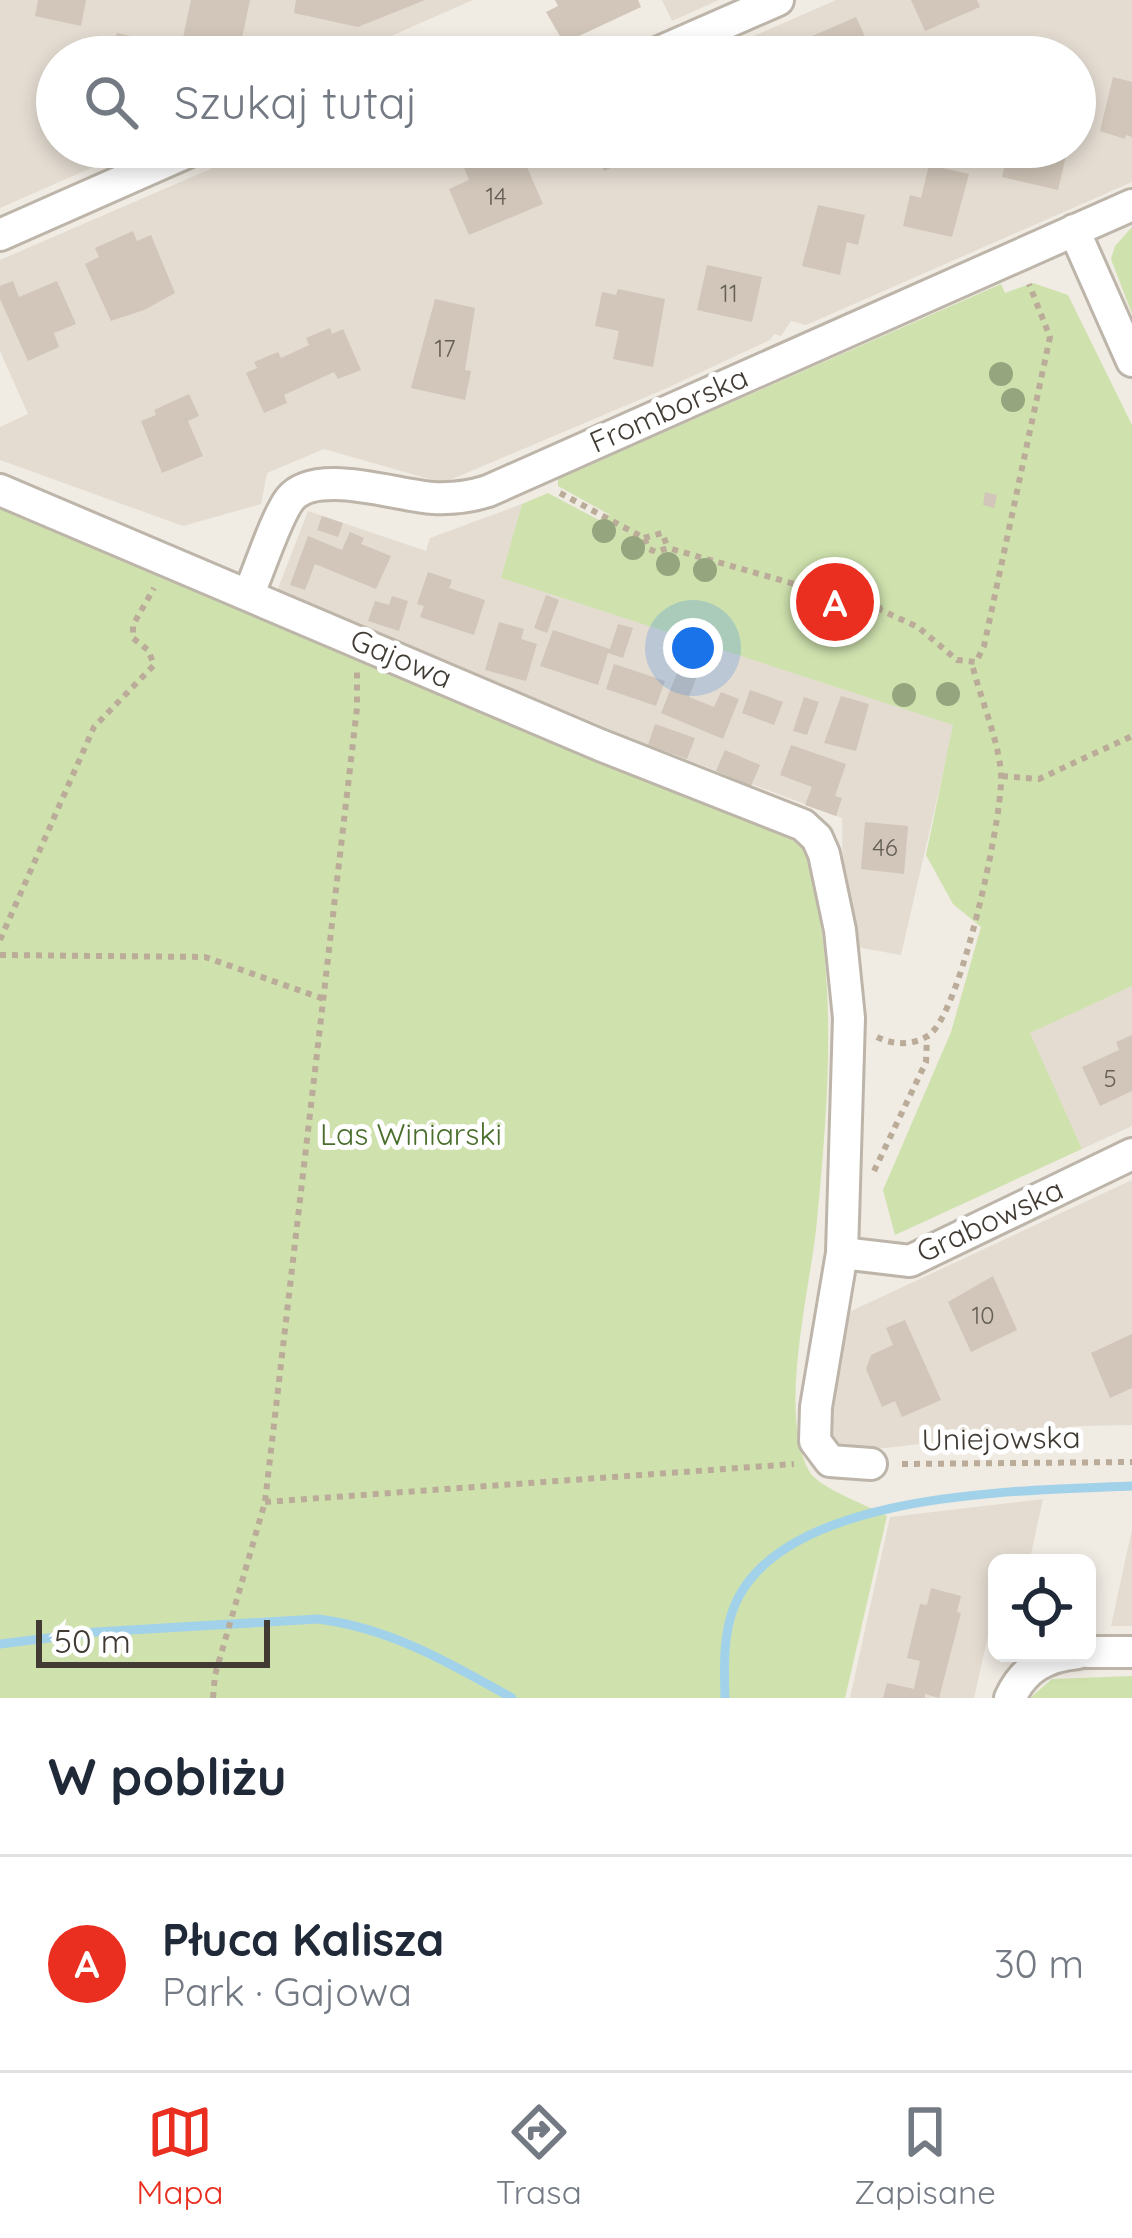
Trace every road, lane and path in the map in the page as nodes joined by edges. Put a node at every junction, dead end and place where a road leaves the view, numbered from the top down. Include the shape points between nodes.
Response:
1 (778, 0) edge
2 (696, 36) edge
3 (152, 168) edge
4 (1132, 205) edge
5 (1074, 230) junction
6 (0, 235) edge
7 (1030, 284) dead end
8 (1132, 361) edge
9 (0, 490) edge
10 (553, 490) dead end
11 (644, 538) junction
12 (668, 548) junction
13 (189, 568) junction
14 (837, 584) junction
15 (249, 593) junction
16 (881, 610) junction
17 (356, 639) junction
18 (971, 663) junction
19 (1132, 736) edge
20 (1002, 776) junction
21 (0, 940) edge
22 (0, 955) edge
23 (324, 999) junction
24 (849, 1018) junction
25 (927, 1037) junction
26 (1132, 1154) edge
27 (843, 1217) junction
28 (842, 1253) junction
29 (830, 1461) junction
30 (1132, 1462) edge
31 (871, 1464) joint
32 (265, 1502) junction
33 (1132, 1652) edge
34 (1096, 1653) edge
35 (1041, 1662) edge
36 (213, 1698) edge
37 (1010, 1698) edge

1 - 2 street
3 - 6 street
4 - 5 street, Fromborska
5 - 8 street
5 - 15 street, Fromborska via 488,491 431,498 331,483 305,488 289,500
7 - 18 path via 1050,337 984,646
9 - 13 street, Gajowa
10 - 11 path
11 - 12 path via 656,552
11 - 12 path via 662,533
12 - 14 path via 798,585
13 - 15 street, Gajowa
13 - 21 path via 158,579 133,625 133,638 154,665 94,727
14 - 16 path via 863,579
14 - 16 path via 850,618
15 - 17 street, Gajowa
16 - 18 path
17 - 23 path via 357,708
17 - 24 street, Gajowa via 803,825 824,854
18 - 20 path
19 - 20 path via 1039,779
20 - 25 path via 964,961
22 - 23 path via 205,957
23 - 32 path
24 - 25 path via 891,1043
24 - 27 street
25 - 27 path via 926,1062 895,1133
26 - 28 street, Grabowska via 910,1261
27 - 28 street
28 - 29 street via 816,1407 815,1441
29 - 31 street
29 - 32 path
30 - 31 path, Uniejowska
32 - 36 path
33 - 34 street
35 - 37 street

